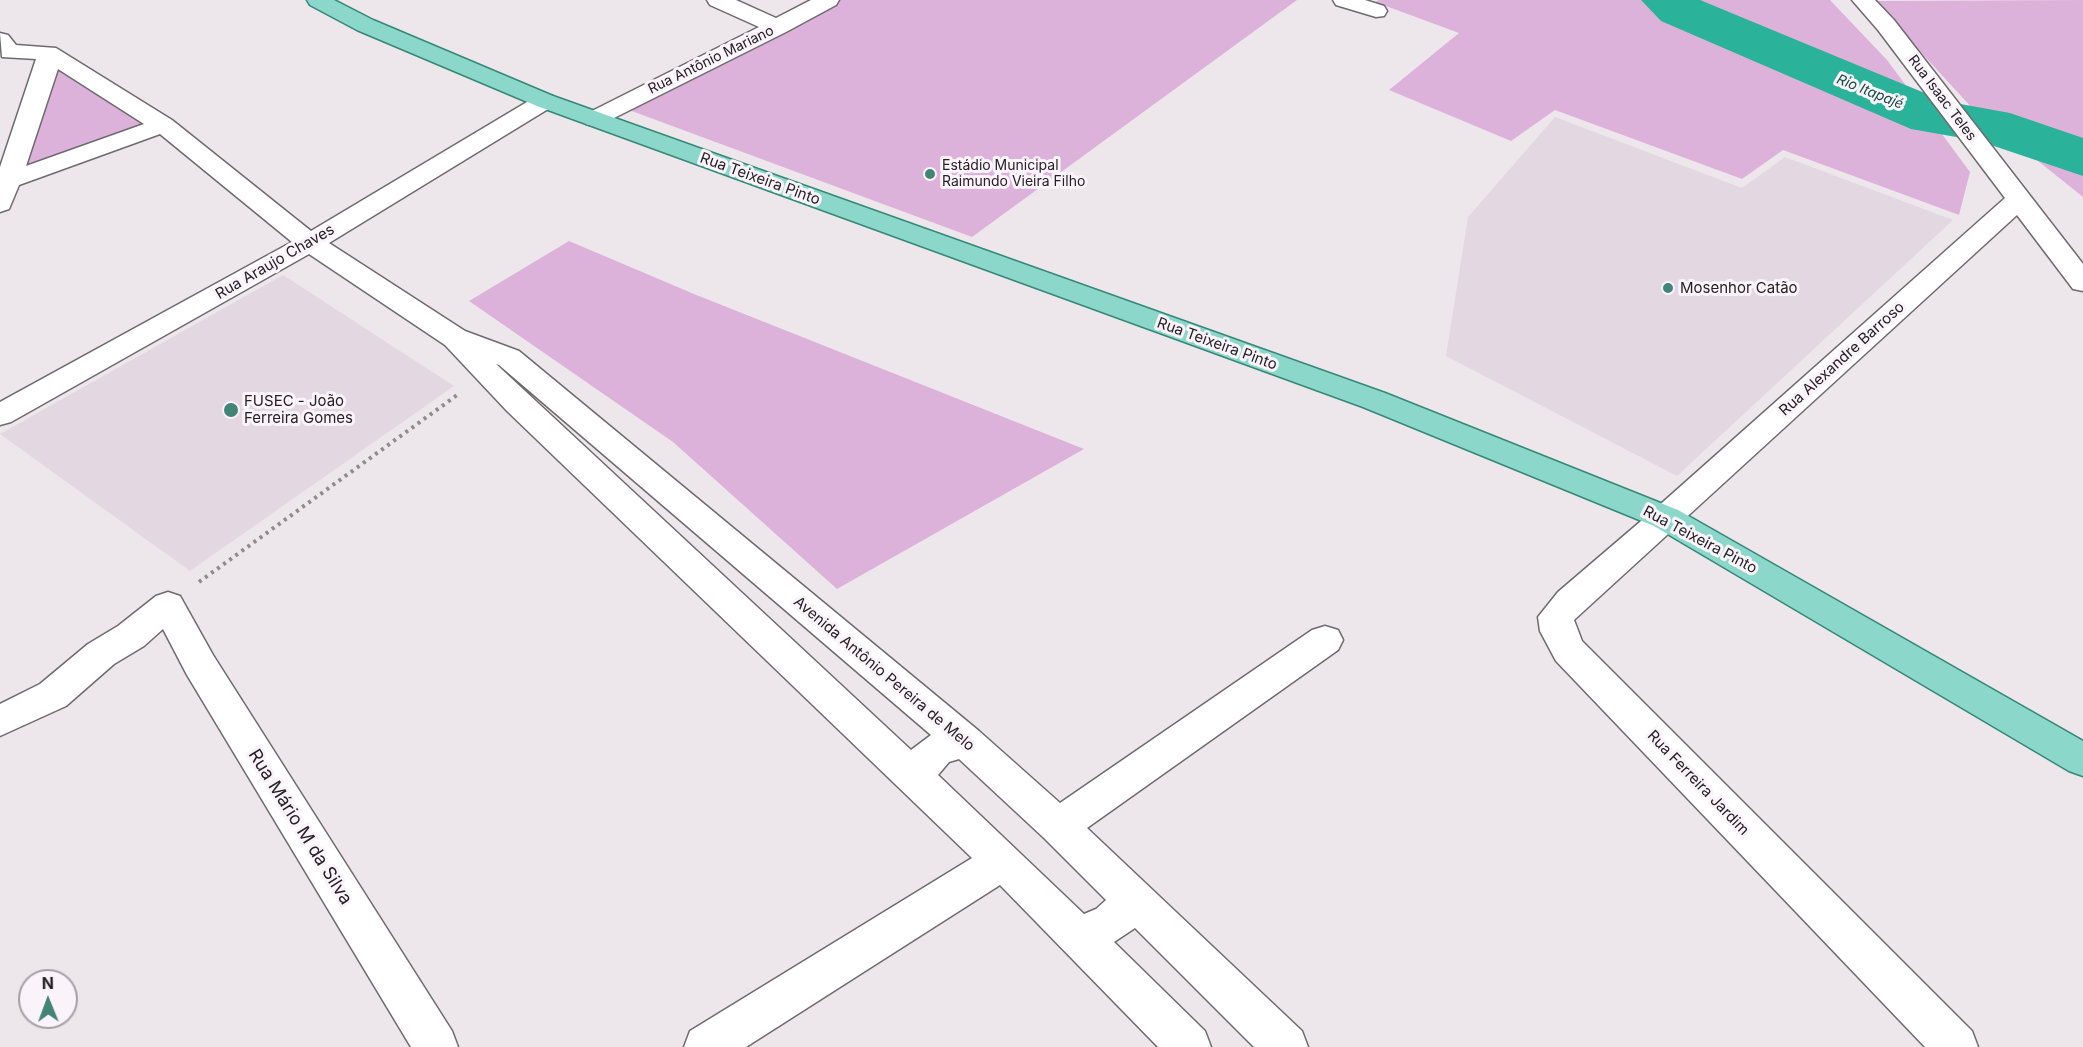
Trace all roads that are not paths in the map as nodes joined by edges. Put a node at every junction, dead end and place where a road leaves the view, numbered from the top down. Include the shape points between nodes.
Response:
1 (318, 0) edge
2 (717, 0) edge
3 (828, 0) edge
4 (1344, 0) edge
5 (1863, 0) edge
6 (1376, 11) dead end
7 (778, 27) junction
8 (3, 49) edge
9 (48, 53) junction
10 (545, 101) junction
11 (594, 119) junction
12 (163, 125) junction
13 (9, 180) junction
14 (2018, 200) junction
15 (0, 204) edge
16 (310, 243) junction
17 (2083, 283) edge
18 (455, 338) junction
19 (0, 415) edge
20 (1666, 518) junction
21 (1325, 640) dead end
22 (0, 721) edge
23 (966, 742) junction
24 (2083, 760) edge
25 (917, 780) junction
26 (1058, 826) junction
27 (1003, 861) junction
28 (1130, 896) junction
29 (1077, 935) junction
30 (436, 1047) edge
31 (706, 1047) edge
32 (1189, 1047) edge
33 (1286, 1047) edge
34 (1956, 1047) edge

1 - 10 main road, Rua Teixeira Pinto via 365,25
2 - 7 street
3 - 7 street, Rua Antônio Mariano
4 - 6 street
5 - 14 street, Rua Isaac Teles
7 - 11 street, Rua Antônio Mariano
8 - 9 street
9 - 12 street, Avenida Antônio Pereira de Melo
9 - 13 street via 47,67
10 - 11 main road, Rua Teixeira Pinto
10 - 16 street, Rua Araujo Chaves
11 - 20 main road, Rua Teixeira Pinto via 1374,400
12 - 13 street
12 - 16 street, Avenida Antônio Pereira de Melo
13 - 15 street
14 - 17 street, Rua Isaac Teles
14 - 20 street, Rua Alexandre Barroso
16 - 18 street, Avenida Antônio Pereira de Melo
16 - 19 street, Rua Araujo Chaves
18 - 23 street, Avenida Antônio Pereira de Melo via 509,358
18 - 25 street, Avenida Antônio Pereira de Melo via 488,374
20 - 24 main road, Rua Teixeira Pinto
20 - 34 street, Rua Ferreira Jardim via 1570,601 1556,617 1558,631 1569,651
21 - 26 street
22 - 30 street, Rua Mário M da Silva via 53,695 100,654 131,636 168,605 200,665
23 - 25 street via 939,748 927,757
23 - 26 street, Avenida Antônio Pereira de Melo
25 - 27 street, Avenida Antônio Pereira de Melo
26 - 28 street, Avenida Antônio Pereira de Melo
27 - 29 street, Avenida Antônio Pereira de Melo
27 - 31 street
28 - 29 street via 1123,912 1111,923
28 - 33 street, Avenida Antônio Pereira de Melo
29 - 32 street, Avenida Antônio Pereira de Melo

